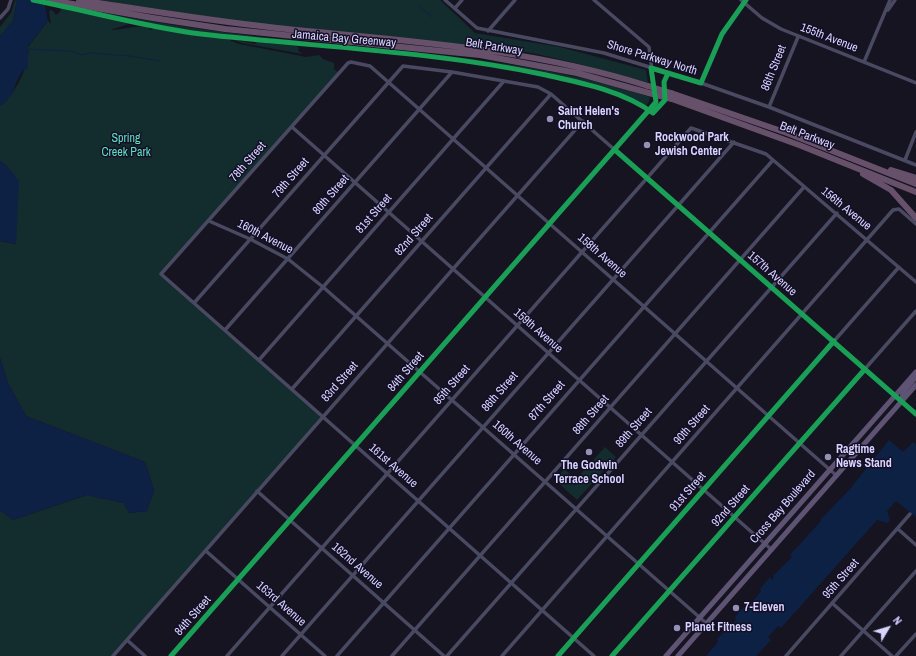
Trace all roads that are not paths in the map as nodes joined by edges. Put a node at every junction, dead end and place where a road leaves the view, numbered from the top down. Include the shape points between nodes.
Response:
1 (11, 0) edge
2 (50, 0) edge
3 (80, 0) edge
4 (446, 0) edge
5 (462, 0) edge
6 (515, 0) edge
7 (594, 0) edge
8 (890, 0) edge
9 (895, 0) edge
10 (744, 1) edge
11 (455, 8) junction
12 (887, 10) junction
13 (0, 18) edge
14 (488, 30) junction
15 (798, 37) junction
16 (350, 62) joint
17 (864, 62) junction
18 (403, 66) joint
19 (651, 68) junction
20 (452, 72) junction
21 (504, 81) junction
22 (389, 82) junction
23 (701, 83) junction
24 (916, 83) edge
25 (649, 90) junction
26 (551, 94) junction
27 (671, 96) junction
28 (769, 107) junction
29 (420, 109) junction
30 (583, 121) junction
31 (292, 127) junction
32 (691, 128) joint
33 (916, 132) edge
34 (453, 138) junction
35 (734, 142) junction
36 (615, 150) junction
37 (324, 155) junction
38 (852, 158) junction
39 (834, 159) junction
40 (773, 160) junction
41 (905, 160) junction
42 (916, 165) edge
43 (487, 168) junction
44 (647, 177) junction
45 (916, 178) edge
46 (355, 183) junction
47 (916, 184) edge
48 (804, 187) junction
49 (916, 192) edge
50 (518, 195) junction
51 (678, 204) junction
52 (388, 212) junction
53 (836, 213) junction
54 (916, 218) edge
55 (209, 221) junction
56 (550, 223) junction
57 (916, 224) edge
58 (710, 232) junction
59 (250, 239) junction
60 (868, 240) junction
61 (422, 242) junction
62 (582, 252) junction
63 (288, 259) junction
64 (741, 259) junction
65 (899, 267) junction
66 (453, 269) junction
67 (161, 274) joint
68 (614, 279) junction
69 (916, 282) edge
70 (323, 287) junction
71 (772, 287) junction
72 (485, 298) junction
73 (194, 303) junction
74 (644, 306) junction
75 (916, 310) edge
76 (803, 314) junction
77 (356, 316) junction
78 (517, 326) junction
79 (225, 330) junction
80 (675, 334) junction
81 (834, 341) junction
82 (388, 343) junction
83 (548, 353) junction
84 (259, 360) junction
85 (706, 361) junction
86 (865, 369) junction
87 (420, 372) junction
88 (916, 372) edge
89 (916, 377) edge
90 (579, 380) junction
91 (916, 385) edge
92 (738, 388) junction
93 (292, 389) junction
94 (895, 395) junction
95 (452, 400) junction
96 (902, 401) junction
97 (610, 408) junction
98 (916, 414) edge
99 (769, 416) junction
100 (323, 417) junction
101 (483, 427) junction
102 (641, 435) junction
103 (800, 443) junction
104 (355, 446) junction
105 (514, 455) junction
106 (672, 462) junction
107 (829, 469) junction
108 (387, 474) junction
109 (837, 476) junction
110 (545, 482) junction
111 (703, 490) junction
112 (257, 492) junction
113 (418, 501) junction
114 (576, 509) junction
115 (910, 514) dead end
116 (734, 517) junction
117 (290, 520) junction
118 (449, 528) junction
119 (898, 529) junction
120 (607, 536) junction
121 (764, 543) junction
122 (916, 545) edge
123 (322, 548) junction
124 (772, 550) junction
125 (206, 551) junction
126 (480, 556) junction
127 (638, 564) junction
128 (916, 571) edge
129 (353, 576) junction
130 (238, 579) junction
131 (511, 583) junction
132 (670, 591) junction
133 (384, 603) junction
134 (832, 603) junction
135 (270, 608) junction
136 (542, 610) junction
137 (699, 617) junction
138 (706, 623) junction
139 (415, 630) junction
140 (864, 630) junction
141 (916, 634) edge
142 (301, 635) junction
143 (573, 638) junction
144 (127, 640) junction
145 (113, 656) edge
146 (145, 656) edge
147 (171, 656) edge
148 (227, 656) edge
149 (282, 656) edge
150 (325, 656) edge
151 (337, 656) edge
152 (392, 656) edge
153 (446, 656) edge
154 (502, 656) edge
155 (558, 656) edge
156 (594, 656) edge
157 (612, 656) edge
158 (666, 656) edge
159 (678, 656) edge
160 (786, 656) edge
161 (841, 656) edge
162 (892, 656) edge
163 (896, 656) edge

1 - 13 street via 8,9
2 - 25 highway, Belt Parkway via 225,29 480,55
3 - 25 highway, Belt Parkway via 240,23 484,49 580,67
4 - 11 street
5 - 11 street
6 - 14 street
7 - 19 street via 649,47
8 - 12 street
9 - 12 street
10 - 15 street, 155th Avenue via 771,24
10 - 23 street via 722,34
11 - 14 street, Shore Parkway North via 477,28
12 - 17 street
14 - 19 street, Shore Parkway North via 604,53
15 - 17 street, 155th Avenue
15 - 28 street, 86th Street
16 - 22 street, 158th Avenue via 366,64
16 - 31 street, 78th Street
17 - 24 street, 155th Avenue
18 - 20 street, 157th Avenue
18 - 22 street, 79th Street
19 - 23 street, Shore Parkway North
19 - 36 street, 84th Street via 656,101
20 - 21 street, 157th Avenue
20 - 29 street, 80th Street
21 - 26 street, 157th Avenue via 538,87
21 - 34 street, 81st Street
22 - 29 street, 158th Avenue
22 - 37 street, 79th Street
23 - 28 street, Shore Parkway North
25 - 27 highway, Belt Parkway, bridge
26 - 30 street, 157th Avenue
26 - 43 street, 82nd Street
27 - 38 highway, Belt Parkway via 747,118
27 - 39 highway, Belt Parkway
28 - 41 street, Shore Parkway North
29 - 34 street, 158th Avenue
29 - 46 street, 80th Street
30 - 36 street, 157th Avenue
30 - 50 street, 83rd Street
31 - 37 street, 159th Avenue
31 - 55 street, 78th Street
32 - 35 street, 156th Avenue
32 - 44 street, 85th Street
33 - 41 street
34 - 43 street, 158th Avenue
34 - 52 street, 81st Street
35 - 40 street, 156th Avenue via 763,153
35 - 51 street, 86th Street
36 - 44 street, 157th Avenue
36 - 56 street, 84th Street
37 - 46 street, 159th Avenue
37 - 59 street, 79th Street
38 - 45 highway
38 - 47 highway, Belt Parkway
39 - 49 highway, Belt Parkway
39 - 54 highway via 884,185
40 - 48 street, 156th Avenue
40 - 58 street, 87th Street
41 - 42 street, Shore Parkway North
43 - 50 street, 158th Avenue
43 - 61 street, 82nd Street
44 - 51 street, 157th Avenue
44 - 62 street, 85th Street
46 - 52 street, 159th Avenue
46 - 63 street, 80th Street
48 - 53 street, 156th Avenue
48 - 64 street, 88th Street
50 - 56 street, 158th Avenue
50 - 66 street, 83rd Street
51 - 58 street, 157th Avenue
51 - 68 street, 86th Street
52 - 61 street, 159th Avenue
52 - 70 street, 81st Street
53 - 60 street, 156th Avenue
53 - 71 street, 89th Street
55 - 59 street, 160th Avenue
55 - 67 street, 78th Street
56 - 62 street, 158th Avenue
56 - 72 street, 84th Street
57 - 60 street, 90th Street via 897,209
58 - 64 street, 157th Avenue
58 - 74 street, 87th Street
59 - 63 street, 160th Avenue
59 - 73 street, 79th Street
60 - 65 street, 156th Avenue
60 - 76 street, 90th Street
61 - 66 street, 159th Avenue
61 - 77 street, 82nd Street
62 - 68 street, 158th Avenue
62 - 78 street, 85th Street
63 - 70 street, 160th Avenue
63 - 79 street, 80th Street
64 - 71 street, 157th Avenue
64 - 80 street, 88th Street
65 - 69 street, 156th Avenue
65 - 81 street, 91st Street
66 - 72 street, 159th Avenue
66 - 82 street, 83rd Street
67 - 73 street, 161st Avenue
68 - 74 street, 158th Avenue
68 - 83 street, 86th Street
70 - 77 street, 160th Avenue
70 - 84 street, 81st Street
71 - 76 street, 157th Avenue
71 - 85 street, 89th Street
72 - 78 street, 159th Avenue
72 - 87 street, 84th Street
73 - 79 street, 161st Avenue
74 - 80 street, 158th Avenue
74 - 90 street, 87th Street
75 - 86 street, 92nd Street
76 - 81 street, 157th Avenue
76 - 92 street, 90th Street
77 - 82 street, 160th Avenue
77 - 93 street, 82nd Street
78 - 83 street, 159th Avenue
78 - 95 street, 85th Street
79 - 84 street, 161st Avenue
80 - 85 street, 158th Avenue
80 - 97 street, 88th Street
81 - 86 street, 157th Avenue
81 - 99 street, 91st Street
82 - 87 street, 160th Avenue
82 - 100 street, 83rd Street
83 - 90 street, 159th Avenue
83 - 101 street, 86th Street
84 - 93 street, 161st Avenue
85 - 92 street, 158th Avenue
85 - 102 street, 89th Street
86 - 94 street, 157th Avenue
86 - 103 street, 92nd Street
87 - 95 street, 160th Avenue
87 - 104 street, 84th Street
88 - 94 main road, Cross Bay Boulevard
89 - 96 main road via 903,392
90 - 97 street, 159th Avenue
90 - 105 street, 87th Street
91 - 96 main road, Cross Bay Boulevard
92 - 99 street, 158th Avenue
92 - 106 street, 90th Street
93 - 100 street, 161st Avenue
94 - 96 street, 157th Avenue
94 - 107 main road, Cross Bay Boulevard
95 - 101 street, 160th Avenue
95 - 108 street, 85th Street
96 - 98 street, 157th Avenue
96 - 109 main road, Cross Bay Boulevard
97 - 102 street, 159th Avenue
97 - 110 street, 88th Street
99 - 103 street, 158th Avenue
99 - 111 street, 91st Street
100 - 104 street, 161st Avenue
100 - 112 street, 83rd Street
101 - 105 street, 160th Avenue
101 - 113 street, 86th Street
102 - 106 street, 159th Avenue
102 - 114 street, 89th Street
103 - 107 street, 158th Avenue
103 - 116 street, 92nd Street
104 - 108 street, 161st Avenue
104 - 117 street, 84th Street
105 - 110 street, 160th Avenue
105 - 118 street, 87th Street
106 - 111 street, 159th Avenue
106 - 120 street, 90th Street
107 - 109 street, 158th Avenue
107 - 121 main road, Cross Bay Boulevard
108 - 113 street, 161st Avenue
108 - 123 street, 85th Street
109 - 124 main road, Cross Bay Boulevard
110 - 114 street, 160th Avenue
110 - 126 street, 88th Street
111 - 116 street, 159th Avenue
111 - 127 street, 91st Street
112 - 117 street, 162nd Avenue
112 - 125 street, 83rd Street
113 - 118 street, 161st Avenue
113 - 129 street, 86th Street
114 - 120 street, 160th Avenue
114 - 131 street, 89th Street
115 - 119 street, 95th Street
116 - 121 street, 159th Avenue
116 - 132 street, 92nd Street
117 - 123 street, 162nd Avenue
117 - 130 street, 84th Street
118 - 126 street, 161st Avenue
118 - 133 street, 87th Street
119 - 122 street
119 - 134 street, 95th Street
120 - 127 street, 160th Avenue
120 - 136 street, 90th Street
121 - 124 street, 159th Avenue
121 - 137 main road, Cross Bay Boulevard
123 - 129 street, 162nd Avenue
123 - 135 street, 85th Street
124 - 138 main road, Cross Bay Boulevard
125 - 130 street, 163rd Avenue
125 - 144 street, 83rd Street
126 - 131 street, 161st Avenue
126 - 139 street, 88th Street
127 - 132 street, 160th Avenue
127 - 143 street, 91st Street
128 - 140 street
129 - 133 street, 162nd Avenue
129 - 142 street, 86th Street
130 - 135 street, 163rd Avenue
130 - 147 street, 84th Street
131 - 136 street, 161st Avenue
131 - 153 street, 89th Street
132 - 137 street, 160th Avenue
132 - 157 street, 92nd Street
133 - 139 street, 162nd Avenue
133 - 151 street, 87th Street
134 - 140 street
134 - 160 street, 95th Street
135 - 142 street, 163rd Avenue
135 - 148 street, 85th Street
136 - 143 street, 161st Avenue
136 - 154 street, 90th Street
137 - 138 street, 160th Avenue
137 - 158 main road, Cross Bay Boulevard
138 - 159 main road, Cross Bay Boulevard
139 - 152 street, 88th Street
139 - 153 street, 162nd Avenue
140 - 161 street
140 - 162 street
141 - 163 street
142 - 149 street, 86th Street
142 - 150 street, 163rd Avenue
143 - 155 street, 91st Street
143 - 156 street, 161st Avenue
144 - 145 street, 83rd Street
144 - 146 street

